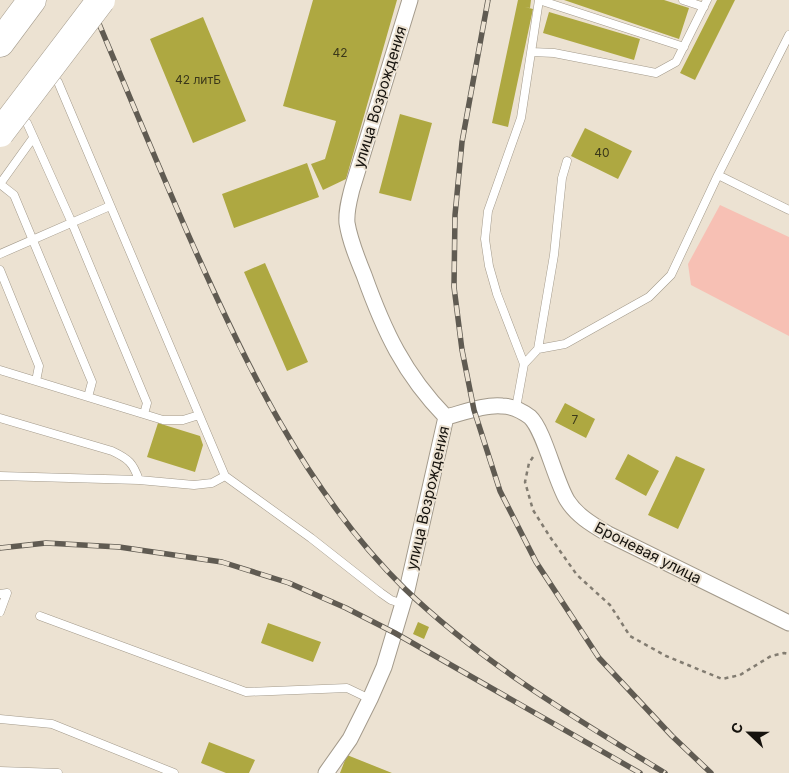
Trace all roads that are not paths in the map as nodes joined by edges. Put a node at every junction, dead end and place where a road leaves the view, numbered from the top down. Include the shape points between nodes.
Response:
1 (32, 0) edge
2 (101, 0) edge
3 (410, 0) edge
4 (539, 0) edge
5 (683, 0) edge
6 (705, 3) edge
7 (789, 35) edge
8 (0, 43) edge
9 (684, 46) junction
10 (532, 52) junction
11 (58, 82) dead end
12 (27, 123) dead end
13 (0, 133) edge
14 (33, 138) junction
15 (567, 161) dead end
16 (718, 175) junction
17 (0, 184) edge
18 (110, 206) junction
19 (789, 210) edge
20 (72, 223) junction
21 (33, 240) junction
22 (0, 254) edge
23 (0, 270) edge
24 (538, 349) junction
25 (524, 364) junction
26 (0, 370) edge
27 (36, 381) junction
28 (88, 397) junction
29 (516, 408) junction
30 (144, 414) junction
31 (199, 415) junction
32 (446, 417) junction
33 (0, 418) edge
34 (0, 476) edge
35 (225, 476) junction
36 (139, 480) junction
37 (0, 594) edge
38 (403, 604) junction
39 (0, 612) edge
40 (40, 616) dead end
41 (789, 623) edge
42 (370, 699) junction
43 (0, 719) edge
44 (0, 771) edge
45 (58, 773) edge
46 (174, 773) edge
47 (326, 773) edge

1 - 8 highway
2 - 13 highway, bridge
3 - 32 street, улица Возрождения via 352,189 347,223 384,327 403,364
4 - 9 lane
4 - 10 lane
5 - 6 lane
6 - 9 lane
7 - 16 lane
9 - 10 lane via 676,62 656,73 554,53
10 - 25 lane via 521,118 488,211 485,239 497,294
11 - 18 lane
12 - 14 lane
14 - 17 lane
14 - 20 lane
15 - 24 lane
16 - 19 lane
16 - 24 lane via 671,275 649,297 565,344
17 - 21 lane via 14,196
18 - 20 lane
18 - 31 lane
20 - 21 lane
20 - 30 lane via 147,403
21 - 22 lane
21 - 28 lane via 92,382
23 - 27 lane via 40,366
24 - 25 lane
25 - 29 lane
26 - 27 lane
27 - 28 lane
28 - 30 lane
29 - 32 street via 501,405
29 - 41 street, Броневая улица via 531,418 539,430 560,487 578,514 608,534
30 - 31 lane via 163,420 183,420
31 - 35 lane
32 - 38 street, улица Возрождения
33 - 36 lane via 126,457 134,466
34 - 36 lane
35 - 36 lane via 212,483 194,485
35 - 38 lane via 381,593
37 - 39 lane via 7,593
38 - 42 street, улица Возрождения via 384,667
40 - 42 lane via 246,692 347,688
42 - 47 street, улица Возрождения via 350,739
43 - 46 lane via 52,724
44 - 45 lane

